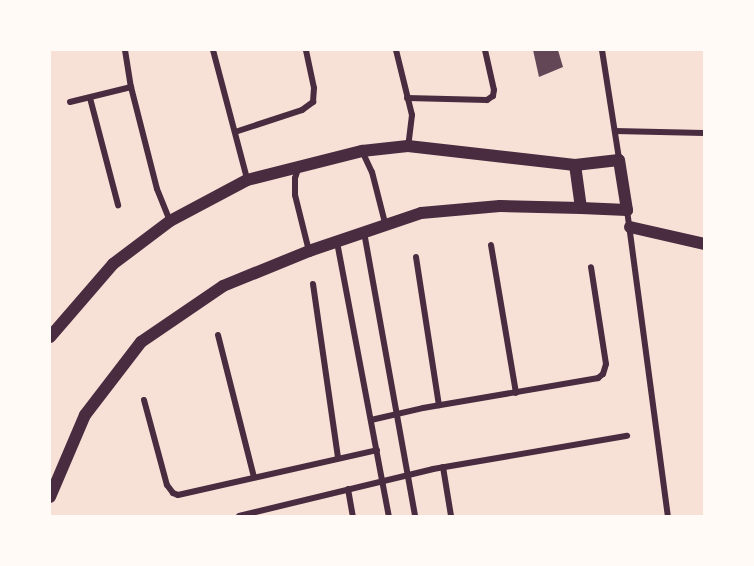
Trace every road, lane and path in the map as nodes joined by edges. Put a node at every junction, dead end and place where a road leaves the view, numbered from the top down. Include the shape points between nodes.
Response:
1 (124, 50) edge
2 (213, 50) edge
3 (306, 50) edge
4 (396, 50) edge
5 (485, 50) edge
6 (602, 50) edge
7 (130, 87) junction
8 (90, 98) junction
9 (407, 98) junction
10 (70, 102) dead end
11 (615, 131) junction
12 (235, 132) junction
13 (705, 133) edge
14 (408, 146) junction
15 (362, 151) junction
16 (619, 160) junction
17 (575, 165) junction
18 (300, 166) junction
19 (248, 180) junction
20 (118, 205) dead end
21 (581, 208) junction
22 (627, 210) junction
23 (170, 221) junction
24 (385, 223) junction
25 (630, 227) junction
26 (364, 232) junction
27 (337, 242) junction
28 (705, 244) edge
29 (491, 245) dead end
30 (309, 251) junction
31 (416, 256) dead end
32 (591, 267) dead end
33 (313, 284) dead end
34 (218, 335) dead end
35 (50, 336) edge
36 (516, 393) junction
37 (144, 400) dead end
38 (439, 405) junction
39 (396, 415) junction
40 (371, 420) junction
41 (627, 436) dead end
42 (377, 450) junction
43 (338, 458) junction
44 (443, 466) junction
45 (407, 474) junction
46 (254, 477) junction
47 (382, 480) junction
48 (348, 489) junction
49 (50, 497) edge
50 (239, 516) edge
51 (353, 516) edge
52 (389, 516) edge
53 (415, 516) edge
54 (451, 516) edge
55 (668, 516) edge

1 - 7 street
2 - 12 street
3 - 12 street via 314,102 302,110
4 - 9 street
5 - 9 street via 494,90 487,100
6 - 11 street
7 - 8 street
7 - 23 street via 157,189
8 - 10 street
8 - 20 street
9 - 14 street via 412,115
11 - 13 street
11 - 16 street
12 - 19 street
14 - 15 main road
14 - 17 main road
15 - 18 main road
15 - 24 street via 372,172
16 - 17 main road
16 - 22 main road
17 - 21 main road
18 - 19 main road
18 - 30 street via 295,195
19 - 23 main road
21 - 22 main road
21 - 24 main road via 468,207 421,213
22 - 25 street
23 - 35 main road via 113,264
24 - 26 main road
25 - 28 main road
25 - 55 street
26 - 27 main road
26 - 39 street
27 - 30 main road
27 - 40 street
29 - 36 street
30 - 49 main road via 223,286 141,342 86,415
31 - 38 street
32 - 36 street via 606,364 603,374 593,380
33 - 43 street
34 - 46 street
36 - 38 street
37 - 46 street via 167,485 173,493
38 - 39 street
39 - 40 street
39 - 45 street
40 - 42 street
41 - 44 street
42 - 43 street
42 - 47 street
43 - 46 street
44 - 45 street
44 - 54 street
45 - 47 street
45 - 53 street
47 - 48 street
47 - 52 street
48 - 50 street
48 - 51 street

